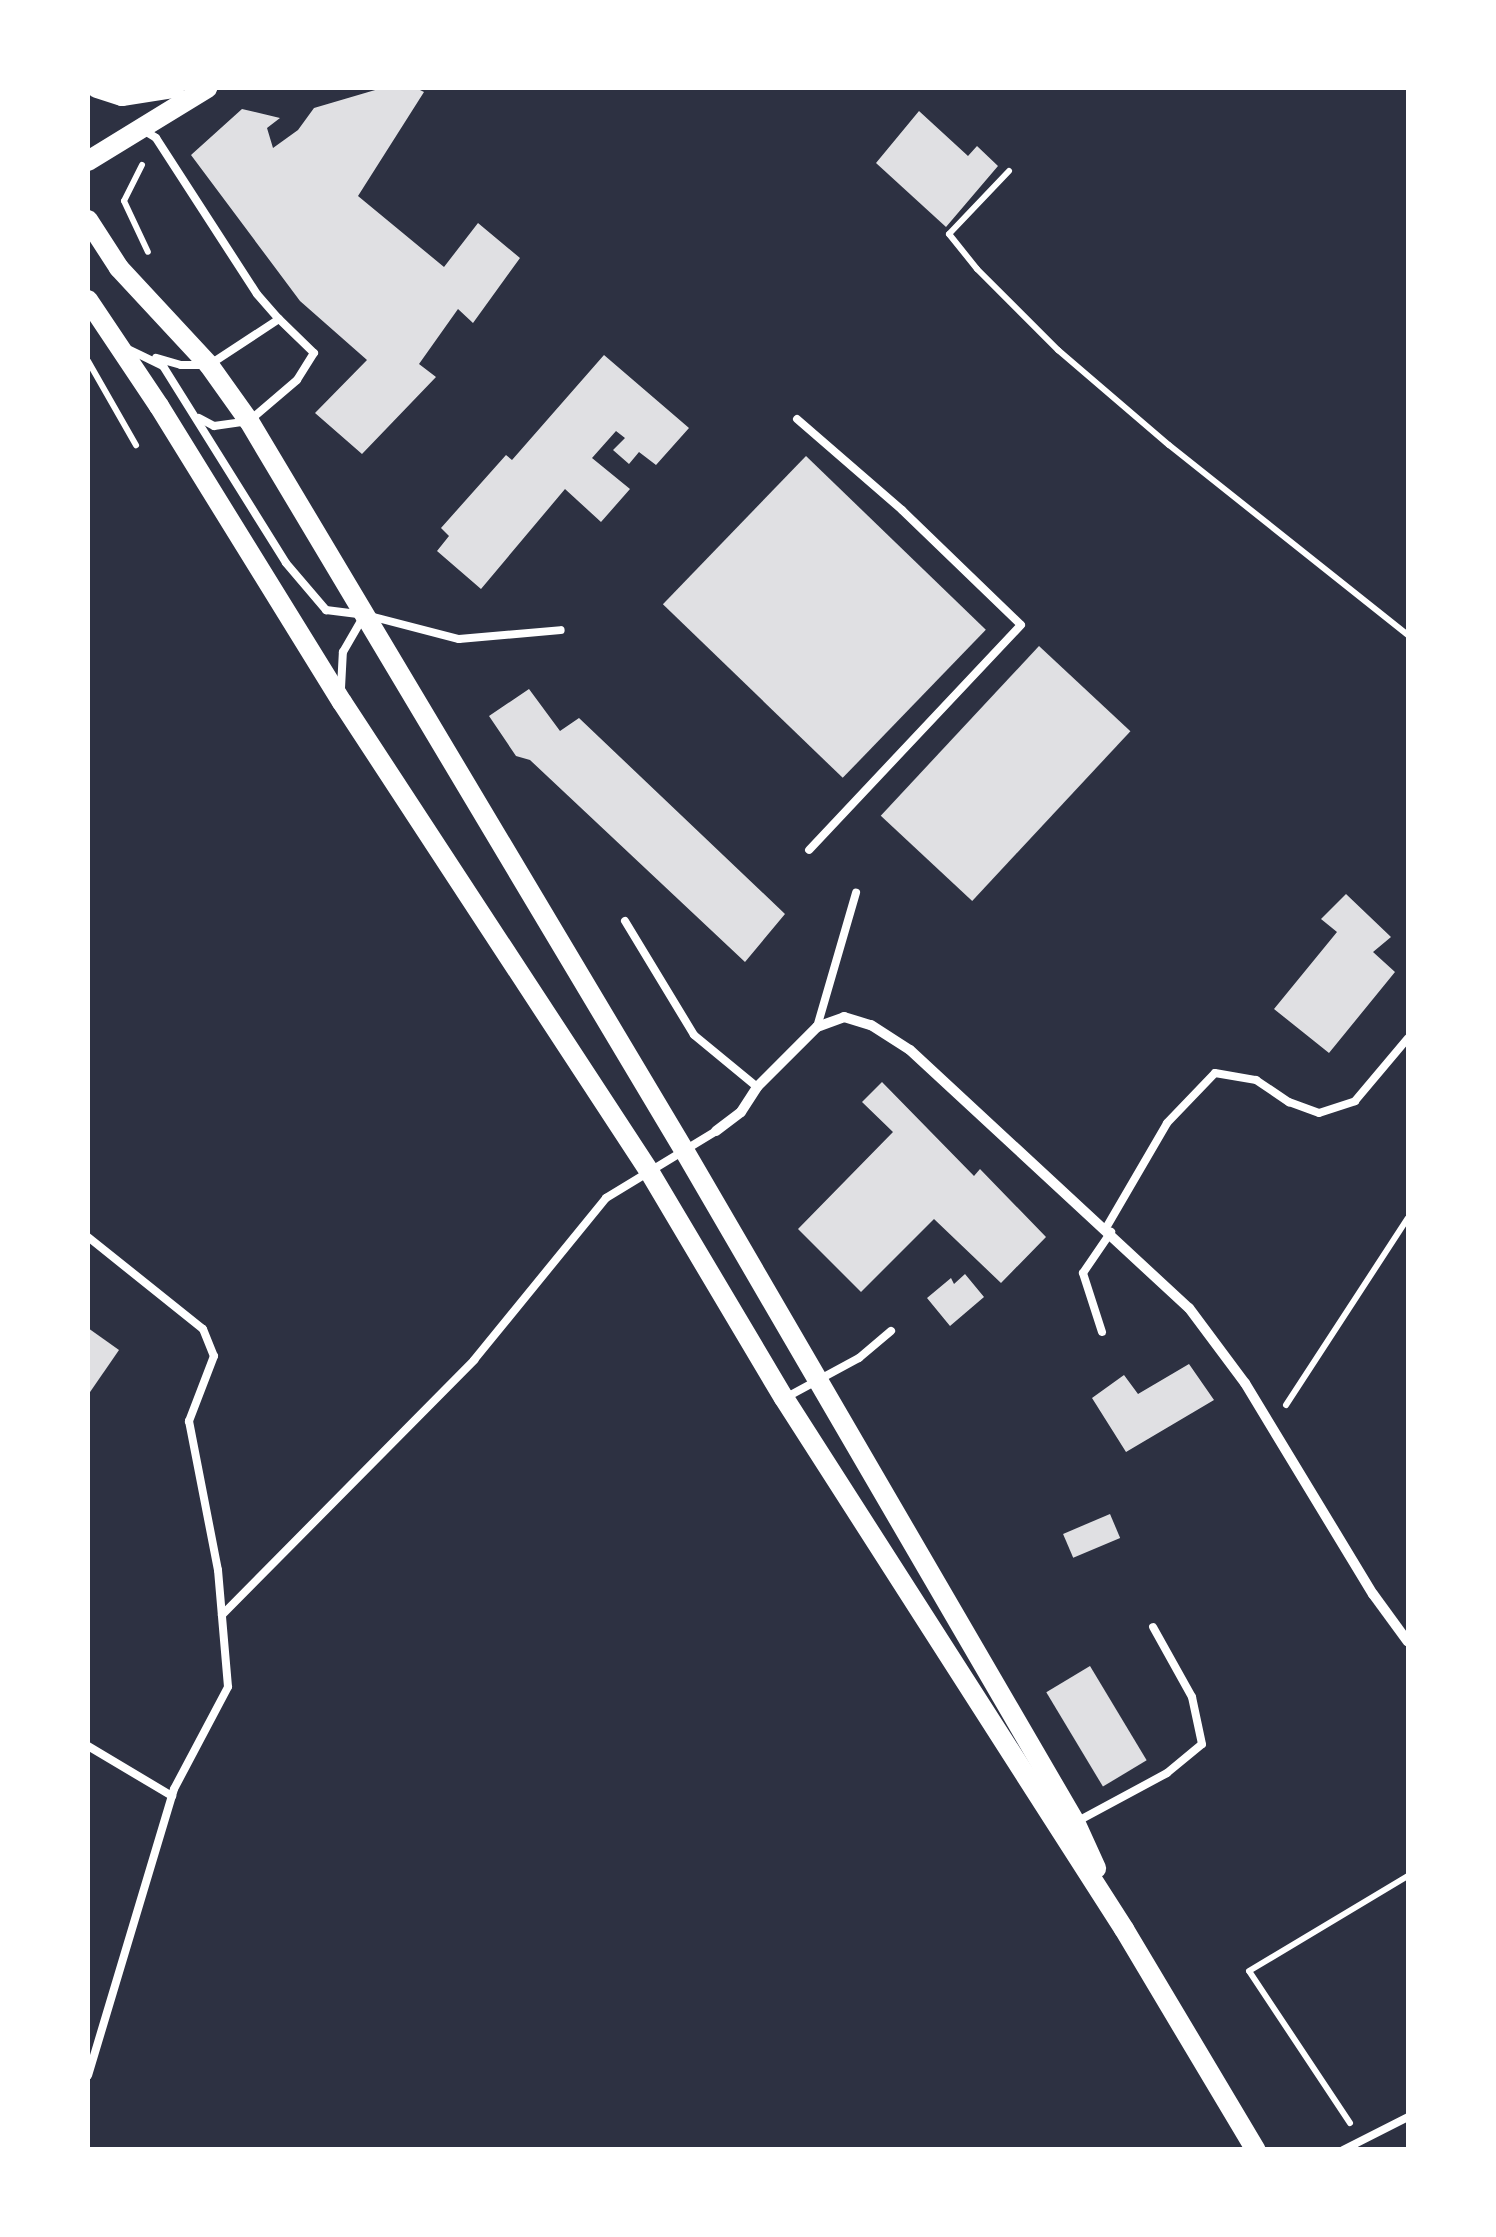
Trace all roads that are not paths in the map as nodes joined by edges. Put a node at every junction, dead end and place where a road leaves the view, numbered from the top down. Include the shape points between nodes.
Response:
1 (97, 88) edge
2 (174, 88) edge
3 (207, 88) edge
4 (141, 129) junction
5 (88, 160) edge
6 (88, 220) edge
7 (88, 300) edge
8 (279, 319) junction
9 (117, 346) junction
10 (145, 355) junction
11 (209, 365) junction
12 (198, 418) junction
13 (797, 419) dead end
14 (249, 421) junction
15 (366, 615) junction
16 (561, 630) dead end
17 (342, 702) junction
18 (810, 850) dead end
19 (856, 893) dead end
20 (625, 921) dead end
21 (817, 1027) junction
22 (1408, 1038) edge
23 (757, 1087) junction
24 (716, 1131) joint
25 (684, 1150) junction
26 (649, 1171) junction
27 (1109, 1230) junction
28 (88, 1237) edge
29 (891, 1331) dead end
30 (1102, 1332) dead end
31 (816, 1381) junction
32 (784, 1398) junction
33 (222, 1615) junction
34 (1153, 1627) dead end
35 (1408, 1642) edge
36 (88, 1746) edge
37 (172, 1796) junction
38 (1067, 1826) junction
39 (88, 2075) edge
40 (1408, 2117) edge
41 (1256, 2150) edge
42 (1343, 2150) edge

1 - 2 main road via 122,96
3 - 4 main road
4 - 5 main road
4 - 8 lane via 156,138
6 - 11 main road via 119,268
7 - 9 main road
8 - 11 lane
8 - 14 lane via 314,353 297,380
9 - 10 lane
9 - 17 main road
10 - 11 lane
10 - 12 lane via 163,366
11 - 14 main road
12 - 14 lane via 214,426
12 - 15 lane via 303,587 326,610
13 - 18 lane via 1021,625
14 - 15 main road
15 - 16 lane via 460,639
15 - 17 lane via 343,652
15 - 25 main road
17 - 26 main road
19 - 21 lane
20 - 23 lane via 694,1035
21 - 23 street
21 - 27 street via 844,1017 910,1050
22 - 27 lane via 1355,1101 1319,1113 1256,1080 1215,1074 1168,1123
23 - 24 street via 741,1112
24 - 25 lane
25 - 26 lane
25 - 31 main road
26 - 32 main road
26 - 33 lane via 606,1198 474,1360
27 - 30 lane via 1083,1273
27 - 35 street via 1189,1308 1245,1382 1372,1594
28 - 33 lane via 203,1329 214,1356 189,1420
29 - 31 lane
31 - 32 lane
31 - 38 main road
32 - 38 main road
33 - 37 lane via 228,1687
34 - 38 lane via 1192,1697 1202,1744 1167,1773
36 - 37 lane
37 - 39 lane
38 - 41 main road
40 - 42 lane

